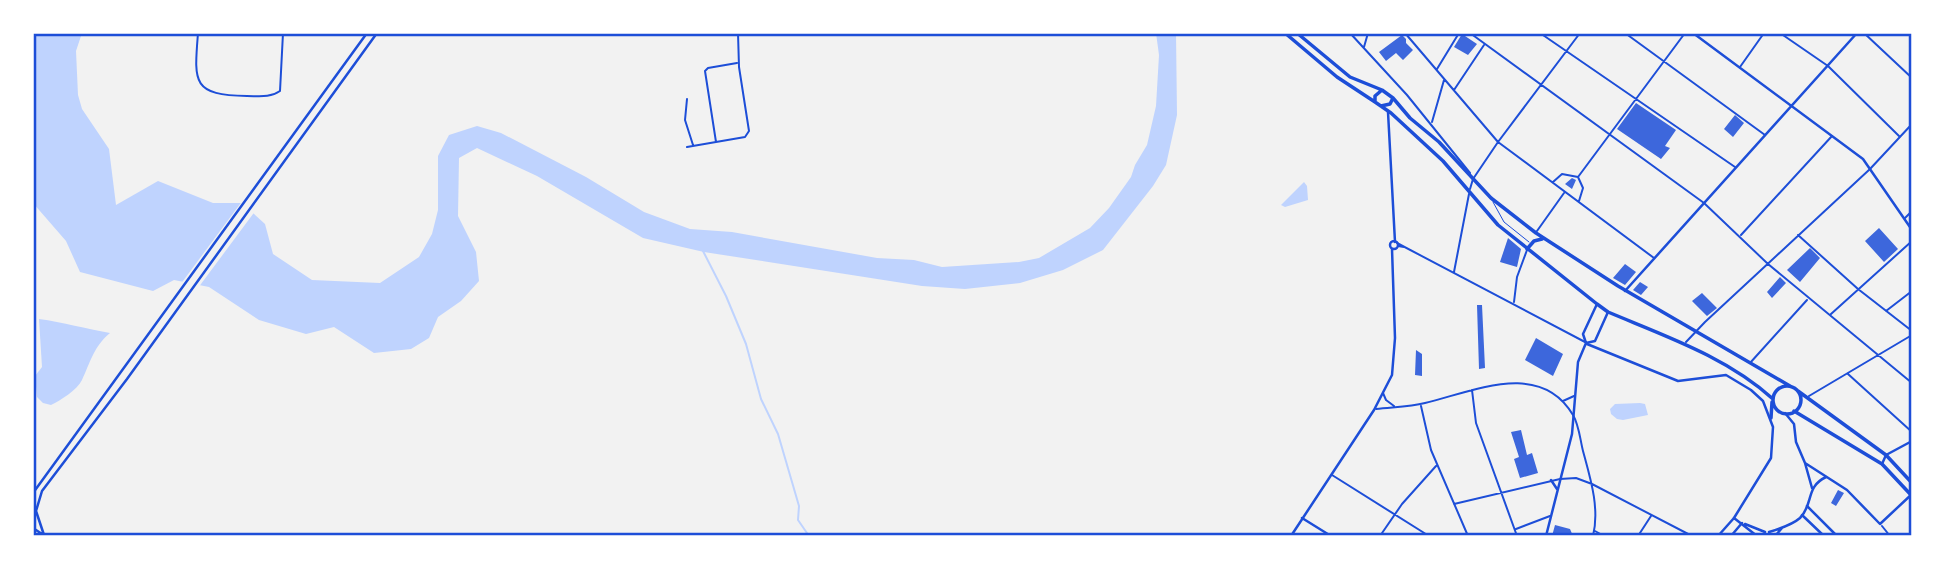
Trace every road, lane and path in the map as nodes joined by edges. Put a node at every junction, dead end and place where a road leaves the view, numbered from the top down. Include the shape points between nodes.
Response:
1 (198, 33) edge
2 (283, 33) edge
3 (367, 33) edge
4 (377, 33) edge
5 (738, 33) edge
6 (1285, 33) edge
7 (1297, 33) edge
8 (1350, 33) edge
9 (1368, 33) edge
10 (1405, 33) edge
11 (1459, 33) edge
12 (1470, 33) edge
13 (1540, 33) edge
14 (1580, 33) edge
15 (1625, 33) edge
16 (1685, 33) edge
17 (1693, 33) edge
18 (1764, 33) edge
19 (1780, 33) edge
20 (1857, 33) edge
21 (1864, 33) edge
22 (1475, 35) edge
23 (1485, 44) junction
24 (1364, 48) junction
25 (1567, 52) junction
26 (1664, 60) junction
27 (738, 63) junction
28 (1828, 66) junction
29 (1740, 67) junction
30 (1436, 69) junction
31 (1912, 78) edge
32 (1444, 79) junction
33 (1542, 86) junction
34 (1382, 90) junction
35 (1454, 90) junction
36 (1393, 98) junction
37 (687, 99) dead end
38 (1636, 99) junction
39 (1375, 102) junction
40 (1390, 104) junction
41 (1381, 106) junction
42 (1792, 106) junction
43 (1388, 111) junction
44 (1432, 123) junction
45 (1912, 124) edge
46 (1765, 135) junction
47 (1833, 135) junction
48 (1610, 136) junction
49 (1900, 137) junction
50 (716, 142) junction
51 (1498, 142) junction
52 (693, 146) junction
53 (687, 147) dead end
54 (1736, 167) junction
55 (1870, 169) junction
56 (1578, 177) junction
57 (1473, 179) junction
58 (1553, 183) junction
59 (1565, 192) junction
60 (1469, 194) junction
61 (1491, 198) junction
62 (1578, 202) junction
63 (1704, 203) junction
64 (1912, 211) edge
65 (1904, 218) junction
66 (1912, 230) edge
67 (1536, 233) junction
68 (1798, 235) junction
69 (1740, 237) junction
70 (1544, 239) junction
71 (1912, 241) edge
72 (1531, 244) junction
73 (1395, 245) junction
74 (1527, 249) junction
75 (1655, 259) junction
76 (1768, 264) junction
77 (1454, 272) junction
78 (1858, 289) junction
79 (1912, 290) edge
80 (1625, 291) junction
81 (1809, 298) junction
82 (1514, 303) junction
83 (1597, 304) junction
84 (1886, 311) junction
85 (1608, 312) junction
86 (1830, 315) junction
87 (1695, 332) junction
88 (1912, 333) edge
89 (1586, 343) junction
90 (1685, 344) junction
91 (1879, 354) junction
92 (1749, 364) junction
93 (1847, 373) junction
94 (1912, 383) edge
95 (1790, 386) junction
96 (1472, 390) junction
97 (1798, 391) junction
98 (1383, 393) junction
99 (1577, 396) junction
100 (1808, 397) junction
101 (1773, 400) junction
102 (1562, 401) junction
103 (1421, 404) junction
104 (1395, 407) junction
105 (1374, 410) junction
106 (1794, 411) junction
107 (1785, 414) junction
108 (1575, 417) junction
109 (1770, 418) junction
110 (1912, 432) edge
111 (1912, 442) edge
112 (1886, 455) junction
113 (1805, 463) junction
114 (1882, 464) junction
115 (1437, 465) junction
116 (1331, 474) junction
117 (1826, 477) junction
118 (1560, 479) junction
119 (1551, 481) junction
120 (1912, 483) edge
121 (1592, 484) junction
122 (1812, 489) junction
123 (1558, 490) junction
124 (33, 493) edge
125 (1501, 493) junction
126 (1911, 495) edge
127 (1454, 504) junction
128 (1807, 506) junction
129 (1395, 514) junction
130 (1652, 515) junction
131 (1802, 515) junction
132 (1551, 516) junction
133 (1303, 518) junction
134 (1734, 518) junction
135 (1742, 523) junction
136 (1880, 524) junction
137 (33, 528) edge
138 (1782, 528) junction
139 (1514, 530) junction
140 (1594, 530) junction
141 (1766, 533) edge
142 (44, 535) edge
143 (1291, 536) edge
144 (1331, 536) edge
145 (1380, 536) edge
146 (1429, 536) edge
147 (1468, 536) edge
148 (1517, 536) edge
149 (1546, 536) edge
150 (1593, 536) edge
151 (1604, 536) edge
152 (1637, 536) edge
153 (1692, 536) edge
154 (1718, 536) edge
155 (1731, 536) edge
156 (1757, 536) edge
157 (1774, 536) edge
158 (1824, 536) edge
159 (1837, 536) edge
160 (1890, 536) edge

1 - 2 street via 195,70 206,89 215,94 270,96 280,91
3 - 124 main road
4 - 142 main road via 42,491 37,511
5 - 27 street
6 - 39 main road
7 - 34 main road via 1350,77
8 - 24 street
9 - 24 street
10 - 30 street
11 - 30 street
12 - 22 street
13 - 25 street
14 - 25 street
15 - 26 street
16 - 26 street
17 - 29 main road
18 - 29 street
19 - 28 street
20 - 28 main road
21 - 31 street
22 - 23 street
23 - 33 street
23 - 35 street
24 - 44 street
25 - 33 street
25 - 38 street
26 - 38 street
26 - 46 street
27 - 50 street via 749,131
27 - 50 street via 705,71
28 - 42 main road
28 - 49 street
29 - 42 main road
30 - 32 street
32 - 35 street
32 - 44 street
33 - 48 street
33 - 51 street
34 - 36 main road
34 - 39 main road
35 - 51 street
36 - 40 main road
36 - 57 main road
37 - 52 street via 685,118
38 - 48 street
38 - 54 street
39 - 41 main road
40 - 41 main road
40 - 43 main road
41 - 43 main road
42 - 46 main road
42 - 47 main road
43 - 60 main road via 1443,161
43 - 73 main road
44 - 57 street
45 - 49 street
46 - 54 main road
47 - 55 main road
47 - 69 street
48 - 56 street
48 - 63 street
49 - 55 street
50 - 52 street
51 - 57 street
51 - 58 street
52 - 53 street
54 - 63 main road
55 - 65 main road
55 - 68 street
56 - 58 street via 1562,174
56 - 62 street via 1583,188
57 - 60 street
57 - 61 main road
58 - 59 street
59 - 62 street
59 - 67 street
60 - 74 main road
60 - 77 street
61 - 67 main road
61 - 72 lane via 1503,220
62 - 75 street
63 - 69 street
63 - 75 main road
64 - 65 street
65 - 66 main road
67 - 70 main road
68 - 76 street
68 - 78 street
69 - 76 street
70 - 72 main road
70 - 80 main road
71 - 78 street
72 - 74 main road
73 - 77 street
73 - 98 main road via 1394,365
74 - 82 street
74 - 83 main road
75 - 80 main road
76 - 81 street
76 - 87 street
77 - 82 street
78 - 84 street
78 - 86 street
79 - 84 street
80 - 87 main road
81 - 86 street
81 - 92 street
82 - 89 street
83 - 85 main road
83 - 89 main road via 1583,334
84 - 88 street
85 - 89 main road via 1595,341
85 - 90 main road
86 - 91 street
87 - 90 street
87 - 92 main road
88 - 91 street
89 - 99 main road via 1578,362
89 - 109 main road via 1678,381 1726,375 1757,394
90 - 101 main road via 1747,378
91 - 93 street
91 - 94 street
92 - 95 main road
93 - 100 street
93 - 110 street
95 - 97 main road
95 - 101 main road via 1776,390
96 - 102 street via 1513,382 1533,385
96 - 103 street
96 - 125 street via 1476,423
97 - 100 main road
97 - 106 main road via 1801,400
98 - 104 street
98 - 105 main road
99 - 102 street
99 - 108 main road
100 - 112 main road
101 - 107 main road via 1776,409
101 - 109 main road
102 - 108 street
103 - 104 street
103 - 115 street
104 - 105 street
105 - 116 main road
106 - 107 main road
106 - 114 main road
107 - 113 main road via 1793,420
108 - 118 main road
108 - 121 street
109 - 134 main road via 1774,437 1771,458
111 - 112 main road
112 - 114 main road
112 - 120 main road
113 - 117 main road
113 - 122 main road
114 - 126 main road
115 - 127 street
115 - 129 street
116 - 129 street
116 - 133 main road
117 - 122 main road
117 - 136 main road via 1847,490
118 - 119 street
118 - 121 street
118 - 123 main road
119 - 123 main road
119 - 125 street
121 - 130 street
121 - 140 street
122 - 128 main road
123 - 132 main road
125 - 127 street
125 - 139 street
126 - 136 main road
127 - 147 street
128 - 131 main road
128 - 159 main road
129 - 145 street
129 - 146 street
130 - 152 street
130 - 153 street
131 - 138 main road
131 - 158 main road
132 - 139 street
132 - 149 main road
133 - 143 main road
133 - 144 main road
134 - 135 main road
134 - 154 main road
135 - 141 main road
135 - 155 main road
135 - 156 main road
136 - 160 street
137 - 142 main road
138 - 141 main road
138 - 157 main road
139 - 148 street
140 - 150 street
140 - 151 street
141 - 157 main road

